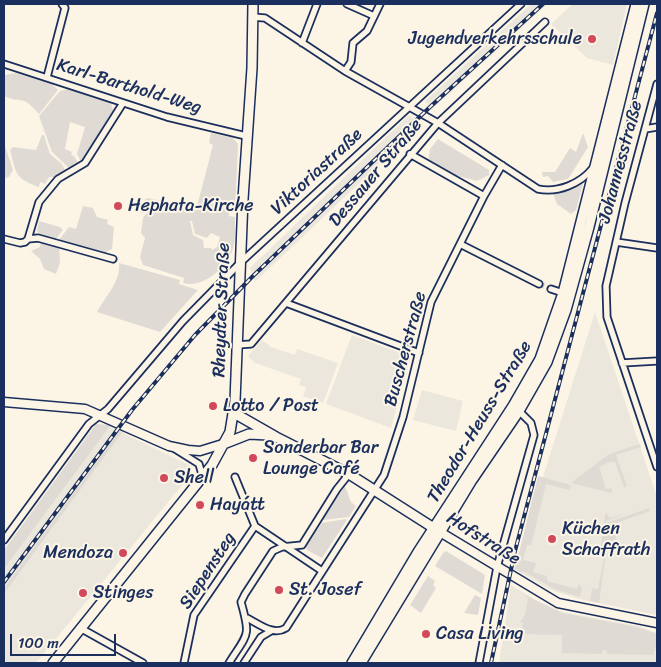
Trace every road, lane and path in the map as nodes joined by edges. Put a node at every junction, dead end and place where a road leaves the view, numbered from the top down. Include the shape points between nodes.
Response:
1 (62, 4) edge
2 (251, 4) edge
3 (317, 4) edge
4 (347, 4) edge
5 (380, 4) edge
6 (522, 4) edge
7 (636, 4) edge
8 (644, 4) edge
9 (374, 16) junction
10 (252, 17) junction
11 (546, 22) dead end
12 (302, 43) junction
13 (4, 64) edge
14 (345, 71) junction
15 (47, 77) junction
16 (657, 84) edge
17 (123, 103) junction
18 (408, 108) junction
19 (438, 122) junction
20 (657, 127) edge
21 (645, 130) junction
22 (246, 136) junction
23 (410, 154) junction
24 (596, 164) junction
25 (502, 165) junction
26 (484, 196) junction
27 (4, 238) edge
28 (28, 238) junction
29 (616, 242) junction
30 (460, 244) junction
31 (657, 248) edge
32 (114, 259) dead end
33 (240, 263) junction
34 (539, 284) tunnel mouth
35 (551, 288) tunnel mouth
36 (563, 293) junction
37 (286, 303) junction
38 (237, 345) junction
39 (418, 353) junction
40 (657, 361) edge
41 (622, 363) junction
42 (4, 402) edge
43 (519, 411) junction
44 (234, 413) junction
45 (100, 414) junction
46 (276, 437) junction
47 (226, 443) junction
48 (169, 446) junction
49 (657, 467) edge
50 (349, 474) junction
51 (235, 477) dead end
52 (203, 478) junction
53 (375, 492) junction
54 (256, 526) junction
55 (437, 530) junction
56 (4, 538) edge
57 (286, 546) junction
58 (497, 567) junction
59 (322, 571) junction
60 (247, 618) junction
61 (657, 623) edge
62 (82, 629) junction
63 (271, 631) junction
64 (53, 663) edge
65 (144, 663) edge
66 (184, 663) edge
67 (229, 663) edge
68 (244, 663) edge
69 (352, 663) edge
70 (361, 663) edge
71 (479, 663) edge

1 - 15 street via 65,8
2 - 10 main road, Rheydter Straße
3 - 12 street
4 - 9 street
5 - 9 street
6 - 18 street, Viktoriastraße
7 - 24 main road, Theodor-Heuss-Straße
8 - 43 main road, Theodor-Heuss-Straße via 566,310 547,362
9 - 14 street via 367,32 353,43 351,62
10 - 12 street via 265,18
10 - 22 main road, Rheydter Straße via 252,68
11 - 19 street, Dessauer Straße
12 - 14 street
13 - 15 street, Karl-Barthold-Weg
14 - 18 street
15 - 17 street, Karl-Barthold-Weg
16 - 21 street, Johannesstraße
17 - 22 street, Karl-Barthold-Weg via 167,118
17 - 28 street via 85,163 58,179 40,202
18 - 19 street
18 - 33 street, Viktoriastraße
19 - 23 street, Dessauer Straße
19 - 25 street
20 - 21 street
21 - 29 street, Johannesstraße
22 - 33 main road, Rheydter Straße
23 - 26 street
23 - 37 street, Dessauer Straße
24 - 25 street via 571,185 547,191 538,189
24 - 36 main road, Theodor-Heuss-Straße
25 - 26 street, Buscherstraße
26 - 30 street, Buscherstraße
27 - 28 street via 20,243
28 - 32 street via 44,239
29 - 31 street
29 - 41 street, Johannesstraße via 605,298 607,317
30 - 34 street
30 - 39 street, Buscherstraße via 431,302
33 - 38 main road, Rheydter Straße
33 - 45 street, Viktoriastraße via 182,321 108,410
35 - 36 street
36 - 55 main road, Theodor-Heuss-Straße via 540,359
37 - 38 street, Dessauer Straße via 251,344
37 - 39 street
38 - 44 main road, Rheydter Straße
39 - 53 street, Buscherstraße via 393,452
40 - 41 street
41 - 49 street, Johannesstraße
42 - 45 street via 85,409
43 - 55 main road, Theodor-Heuss-Straße
43 - 58 street via 531,423 534,435
44 - 46 main road, Hofstraße
44 - 47 main road, Rheydter Straße
45 - 48 street
45 - 56 street, Viktoriastraße via 89,424
46 - 47 main road, Hofstraße via 250,434
46 - 50 main road, Hofstraße
47 - 48 street via 200,451
47 - 52 main road, Rheydter Straße
48 - 52 street via 199,464
50 - 53 main road, Hofstraße
50 - 57 street via 302,545
51 - 54 street, Siepensteg
52 - 62 main road, Rheydter Straße
53 - 55 main road, Hofstraße
53 - 59 street, Buscherstraße
54 - 57 street, Siepensteg
54 - 66 street, Siepensteg via 194,615
55 - 58 street, Hofstraße
55 - 69 main road, Theodor-Heuss-Straße
55 - 70 main road, Theodor-Heuss-Straße
57 - 59 street, Siepensteg
57 - 60 street via 272,553 245,594 241,602
58 - 61 street, Hofstraße via 548,599 566,606
58 - 71 street
59 - 63 street, Buscherstraße via 286,628
60 - 63 street
60 - 67 street via 246,636
62 - 64 main road, Rheydter Straße
62 - 65 street
63 - 68 street, Buscherstraße via 261,637

